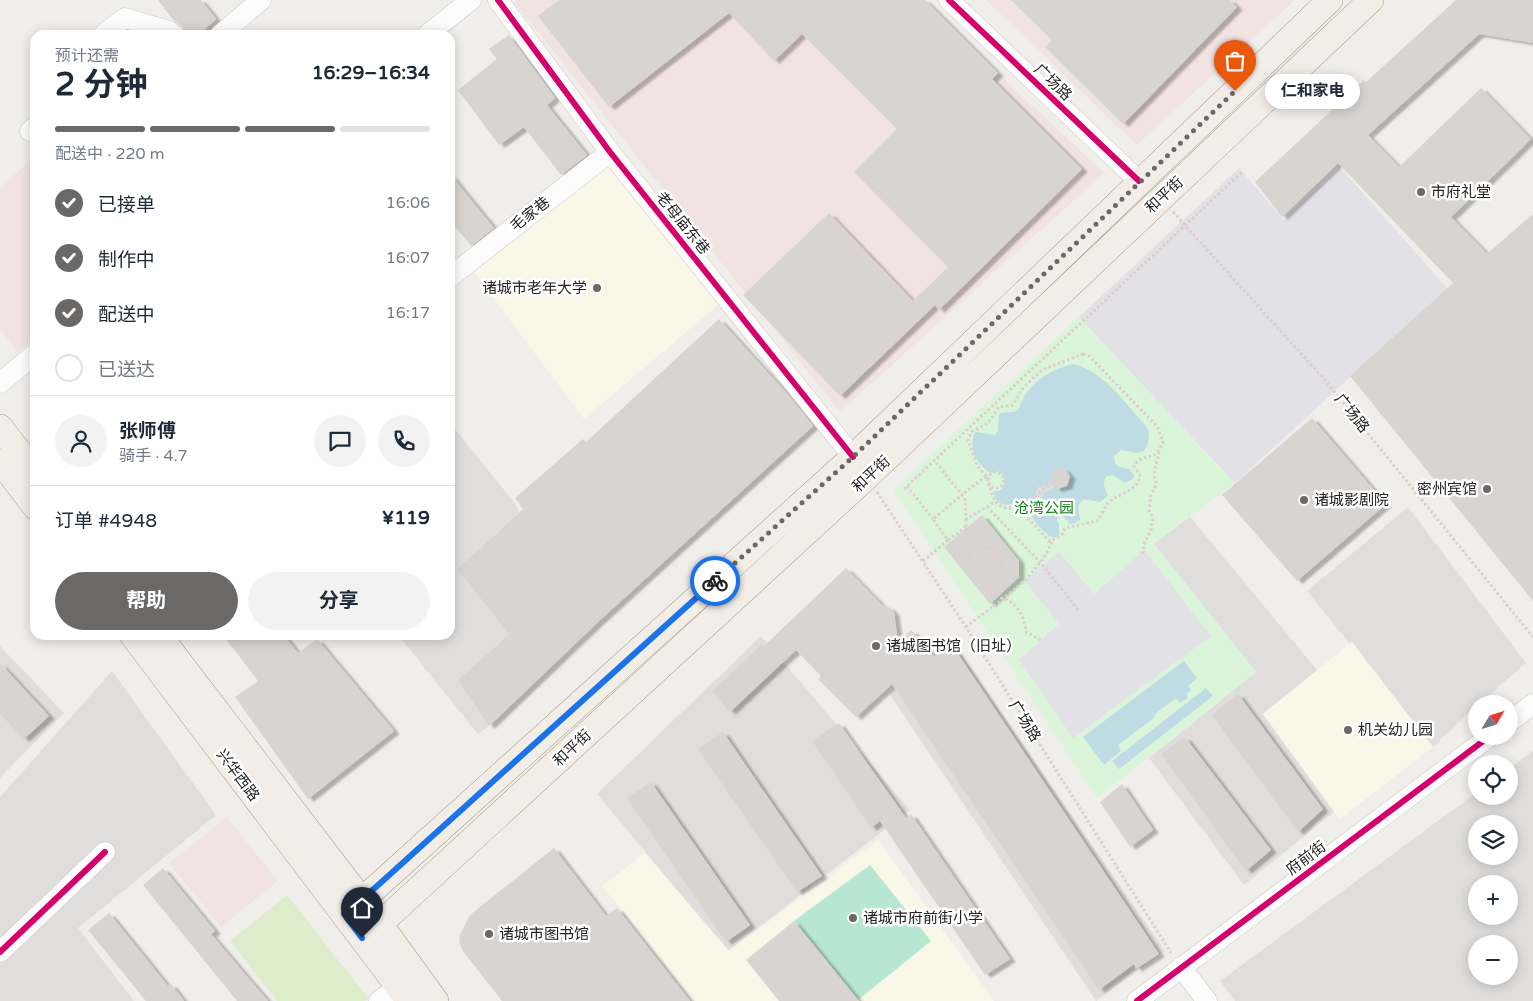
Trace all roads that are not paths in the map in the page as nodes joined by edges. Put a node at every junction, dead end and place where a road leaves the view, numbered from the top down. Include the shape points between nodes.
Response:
1 (261, 0) edge
2 (471, 0) edge
3 (498, 0) edge
4 (949, 0) edge
5 (1330, 0) edge
6 (1371, 0) edge
7 (109, 30) edge
8 (166, 30) edge
9 (226, 30) edge
10 (433, 30) edge
11 (610, 152) junction
12 (1139, 181) junction
13 (455, 273) edge
14 (30, 358) edge
15 (0, 383) edge
16 (0, 427) edge
17 (853, 457) junction
18 (0, 461) edge
19 (30, 466) edge
20 (30, 500) edge
21 (136, 640) edge
22 (163, 640) edge
23 (1533, 704) edge
24 (1518, 715) edge
25 (1478, 745) edge
26 (105, 852) dead end
27 (353, 907) junction
28 (371, 931) junction
29 (0, 952) edge
30 (1180, 967) junction
31 (396, 996) edge
32 (436, 1001) edge
33 (1137, 1001) edge
34 (1207, 1001) edge

1 - 9 street
2 - 10 street
3 - 11 street, 老母庙东巷
4 - 12 street, 广场路
5 - 12 main road, 和平街
6 - 28 main road, 和平街 via 867,477
7 - 8 street via 125,18
11 - 13 street, 毛家巷
11 - 17 street, 老母庙东巷
12 - 17 main road, 和平街
14 - 15 street
16 - 19 main road
17 - 27 main road, 和平街
18 - 20 main road
21 - 27 main road, 兴华西路
22 - 27 main road
23 - 24 street
25 - 30 street, 府前街
26 - 29 street
27 - 28 main road
28 - 31 main road
28 - 32 main road
30 - 33 street, 府前街
30 - 34 street

